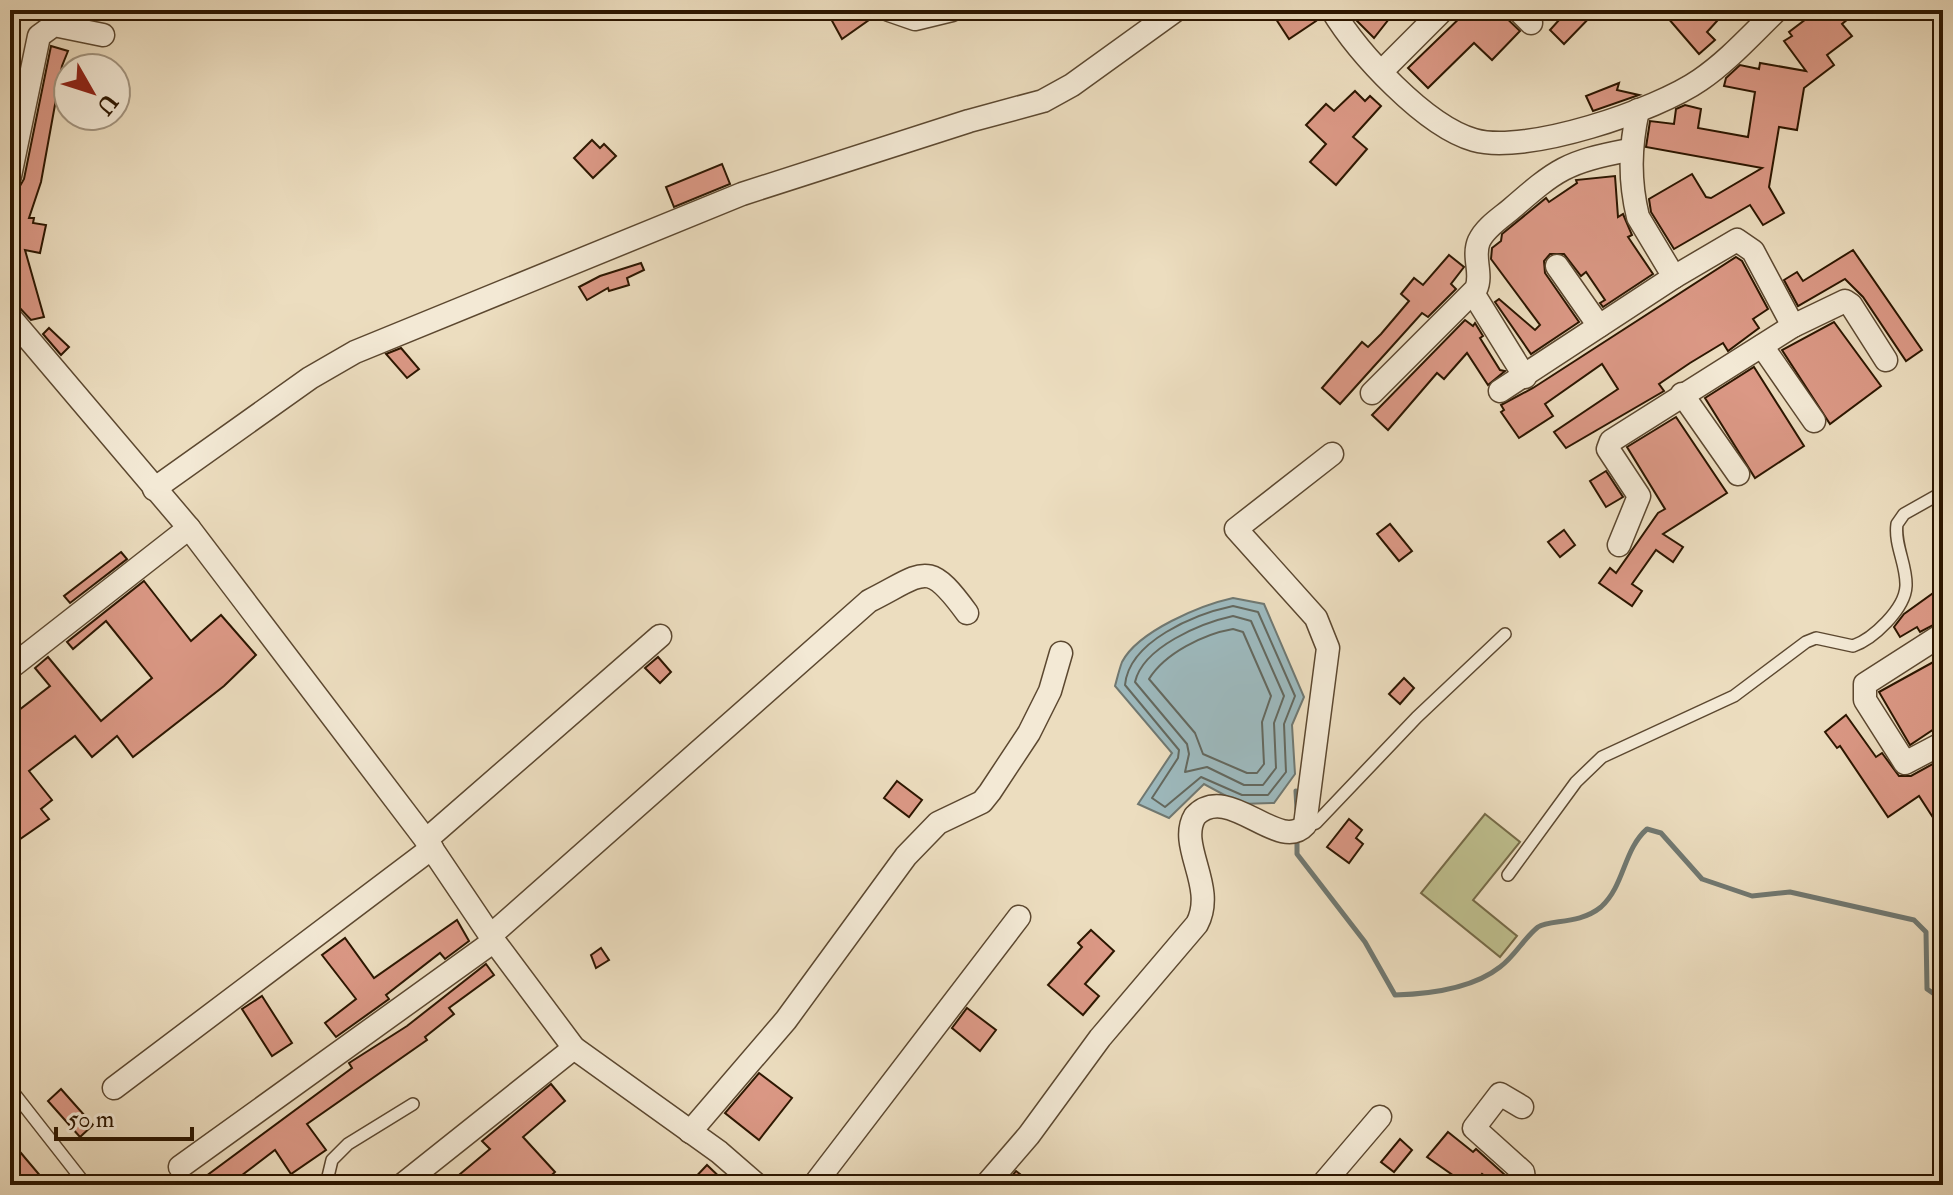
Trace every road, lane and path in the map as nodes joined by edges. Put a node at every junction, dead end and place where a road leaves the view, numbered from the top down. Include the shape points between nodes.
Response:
1 (889, 10) edge
2 (952, 10) edge
3 (1176, 10) edge
4 (1332, 10) edge
5 (1443, 10) edge
6 (1777, 10) edge
7 (103, 35) dead end
8 (1382, 71) junction
9 (1638, 110) junction
10 (1629, 150) junction
11 (10, 176) edge
12 (1557, 266) dead end
13 (1674, 277) junction
14 (1473, 293) junction
15 (10, 317) edge
16 (1599, 326) junction
17 (1793, 326) junction
18 (1762, 346) junction
19 (1886, 360) dead end
20 (1525, 377) junction
21 (1500, 391) dead end
22 (1372, 393) dead end
23 (1682, 394) junction
24 (1814, 421) dead end
25 (1332, 454) dead end
26 (1738, 474) dead end
27 (154, 489) junction
28 (1943, 492) edge
29 (189, 528) junction
30 (1619, 545) dead end
31 (967, 613) dead end
32 (1505, 634) dead end
33 (1943, 634) edge
34 (660, 636) dead end
35 (1061, 653) dead end
36 (10, 668) edge
37 (1943, 743) edge
38 (1297, 829) junction
39 (429, 844) junction
40 (1508, 875) dead end
41 (1019, 917) dead end
42 (492, 938) junction
43 (574, 1048) junction
44 (10, 1088) edge
45 (114, 1088) dead end
46 (413, 1104) dead end
47 (1522, 1107) dead end
48 (1380, 1117) dead end
49 (690, 1132) junction
50 (180, 1167) dead end
51 (86, 1185) edge
52 (326, 1185) edge
53 (402, 1185) edge
54 (757, 1185) edge
55 (814, 1185) edge
56 (986, 1185) edge
57 (1322, 1185) edge
58 (1520, 1185) edge

1 - 2 street via 915,19
3 - 27 street via 1043,101 742,194 355,352
4 - 8 street
5 - 8 street
6 - 9 street via 1698,82
7 - 11 street via 54,25 43,30
8 - 9 street via 1423,110 1475,140 1571,132
9 - 10 street
10 - 13 street via 1638,217
10 - 14 street via 1551,174 1487,229 1478,243 1479,282
12 - 16 street
13 - 16 street
13 - 17 street via 1731,242 1743,242 1756,256
14 - 20 street
14 - 22 street
15 - 27 street
16 - 20 street
17 - 18 street
17 - 19 street via 1845,301
18 - 23 street
18 - 24 street
20 - 21 street
23 - 26 street
23 - 30 street via 1608,445 1639,496
25 - 38 street via 1236,529 1316,618 1326,640
27 - 29 street
28 - 40 lane via 1904,514 1897,524 1906,586 1892,612 1864,642 1806,642 1734,696 1602,757 1576,782
29 - 36 street
29 - 39 street
31 - 42 street via 944,581 934,576 919,576 869,601
32 - 38 lane via 1316,823
33 - 37 street via 1863,690 1905,763
34 - 39 street
35 - 49 street via 1036,719 990,792 982,802 938,823 906,856 786,1020
38 - 56 street via 1227,807 1207,807 1195,816 1190,834 1204,904 1197,924
39 - 42 street
39 - 45 street
41 - 55 street
42 - 43 street
42 - 50 street
43 - 49 street
43 - 53 street
44 - 51 lane
46 - 52 lane via 348,1144 332,1160
47 - 58 street via 1500,1094 1474,1128 1523,1172
48 - 57 street
49 - 54 street

